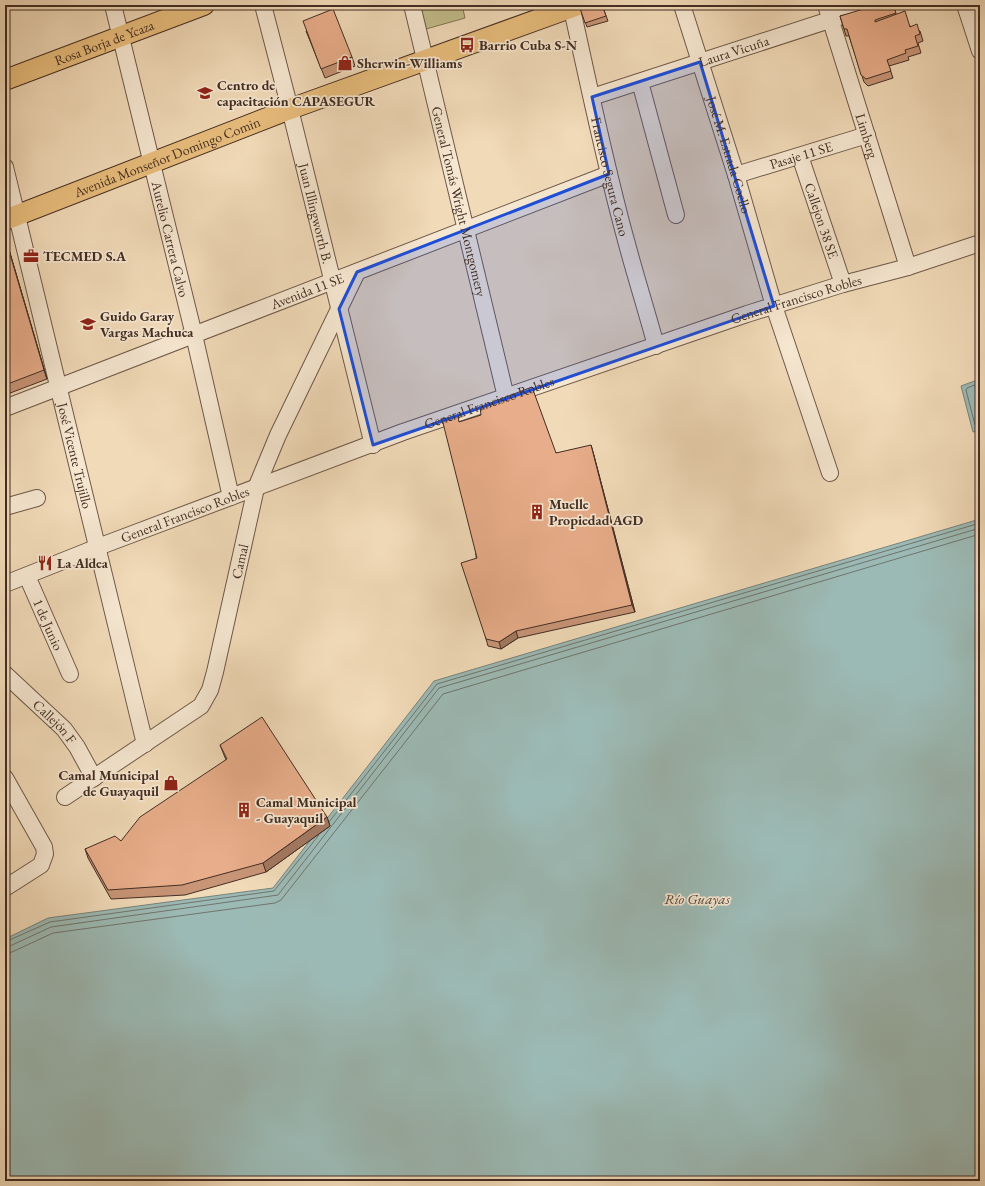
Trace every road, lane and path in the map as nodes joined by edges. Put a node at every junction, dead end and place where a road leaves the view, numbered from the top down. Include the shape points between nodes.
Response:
1 (113, 5) edge
2 (204, 5) edge
3 (263, 5) edge
4 (412, 5) edge
5 (682, 5) edge
6 (876, 5) edge
7 (965, 5) edge
8 (573, 6) edge
9 (828, 12) edge
10 (121, 36) junction
11 (980, 51) edge
12 (426, 60) junction
13 (700, 62) junction
14 (5, 80) edge
15 (640, 82) junction
16 (592, 97) junction
17 (290, 109) junction
18 (867, 135) junction
19 (800, 156) junction
20 (152, 163) junction
21 (5, 167) edge
22 (609, 174) junction
23 (736, 174) junction
24 (676, 215) dead end
25 (11, 218) edge
26 (466, 230) junction
27 (980, 243) edge
28 (908, 267) junction
29 (357, 272) junction
30 (333, 281) junction
31 (843, 284) junction
32 (774, 306) junction
33 (339, 310) junction
34 (194, 335) junction
35 (656, 346) junction
36 (58, 388) junction
37 (506, 397) junction
38 (5, 408) edge
39 (373, 445) junction
40 (830, 473) dead end
41 (256, 488) junction
42 (231, 497) junction
43 (37, 498) dead end
44 (5, 507) edge
45 (98, 547) junction
46 (26, 576) junction
47 (5, 584) edge
48 (5, 674) edge
49 (70, 674) dead end
50 (145, 744) junction
51 (5, 778) edge
52 (94, 778) junction
53 (65, 798) dead end
54 (5, 888) edge

1 - 10 street, Aurelio Carrera Calvo
2 - 10 main road, Rosa Borja de Ycaza
3 - 17 street, Juan Illingworth B.
4 - 12 street, General Tomás Wright Montgomery
5 - 13 street, José M. Estrada Coello
6 - 9 street, Laura Vicuña
7 - 11 street
8 - 12 main road, Avenida Monseñor Domingo Comin
8 - 16 street, Francisco Segura Cano
9 - 13 street, Laura Vicuña
9 - 18 street, Limberg
10 - 14 main road, Rosa Borja de Ycaza
10 - 20 street, Aurelio Carrera Calvo
12 - 17 main road, Avenida Monseñor Domingo Comin
12 - 26 street, General Tomás Wright Montgomery
13 - 15 street, Laura Vicuña
13 - 23 street, José M. Estrada Coello
15 - 16 street, Laura Vicuña
15 - 24 street
16 - 22 street, Francisco Segura Cano
17 - 20 main road, Avenida Monseñor Domingo Comin
17 - 30 street, Juan Illingworth B.
18 - 19 street, Pasaje 11 SE
18 - 28 street, Limberg
19 - 23 street, Pasaje 11 SE
19 - 31 street, Callejon 38 SE
20 - 25 main road, Avenida Monseñor Domingo Comin
20 - 34 street, Aurelio Carrera Calvo
21 - 25 street, José Vicente Trujillo
22 - 26 street, Avenida 11 SE
22 - 35 street, Francisco Segura Cano
23 - 32 street, José M. Estrada Coello
25 - 36 street, José Vicente Trujillo
26 - 29 street, Avenida 11 SE
26 - 37 street, General Tomás Wright Montgomery
27 - 28 street, General Francisco Robles
28 - 31 street, General Francisco Robles
29 - 30 street, Avenida 11 SE
29 - 33 street, Camal
30 - 33 street, Juan Illingworth B.
30 - 34 street, Avenida 11 SE
31 - 32 street, General Francisco Robles
32 - 35 street, General Francisco Robles
32 - 40 street, José M. Estrada Coello
33 - 39 street, Juan Illingworth B.
33 - 41 street, Camal via 278,435
34 - 36 street, Avenida 11 SE
34 - 42 street, Aurelio Carrera Calvo
35 - 37 street, General Francisco Robles
36 - 38 street, Avenida 11 SE
36 - 45 street, José Vicente Trujillo
37 - 39 street, General Francisco Robles via 403,432
39 - 41 street, General Francisco Robles
41 - 42 street, General Francisco Robles
41 - 50 street, Camal via 210,690 201,706
42 - 45 street, General Francisco Robles
43 - 44 street
45 - 46 street, General Francisco Robles
45 - 50 street, José Vicente Trujillo
46 - 47 street, General Francisco Robles
46 - 49 street, 1 de Junio
48 - 52 street, Callejón F via 64,729
50 - 52 street, Camal
51 - 54 street via 44,847 45,854 41,864
52 - 53 street, Camal

